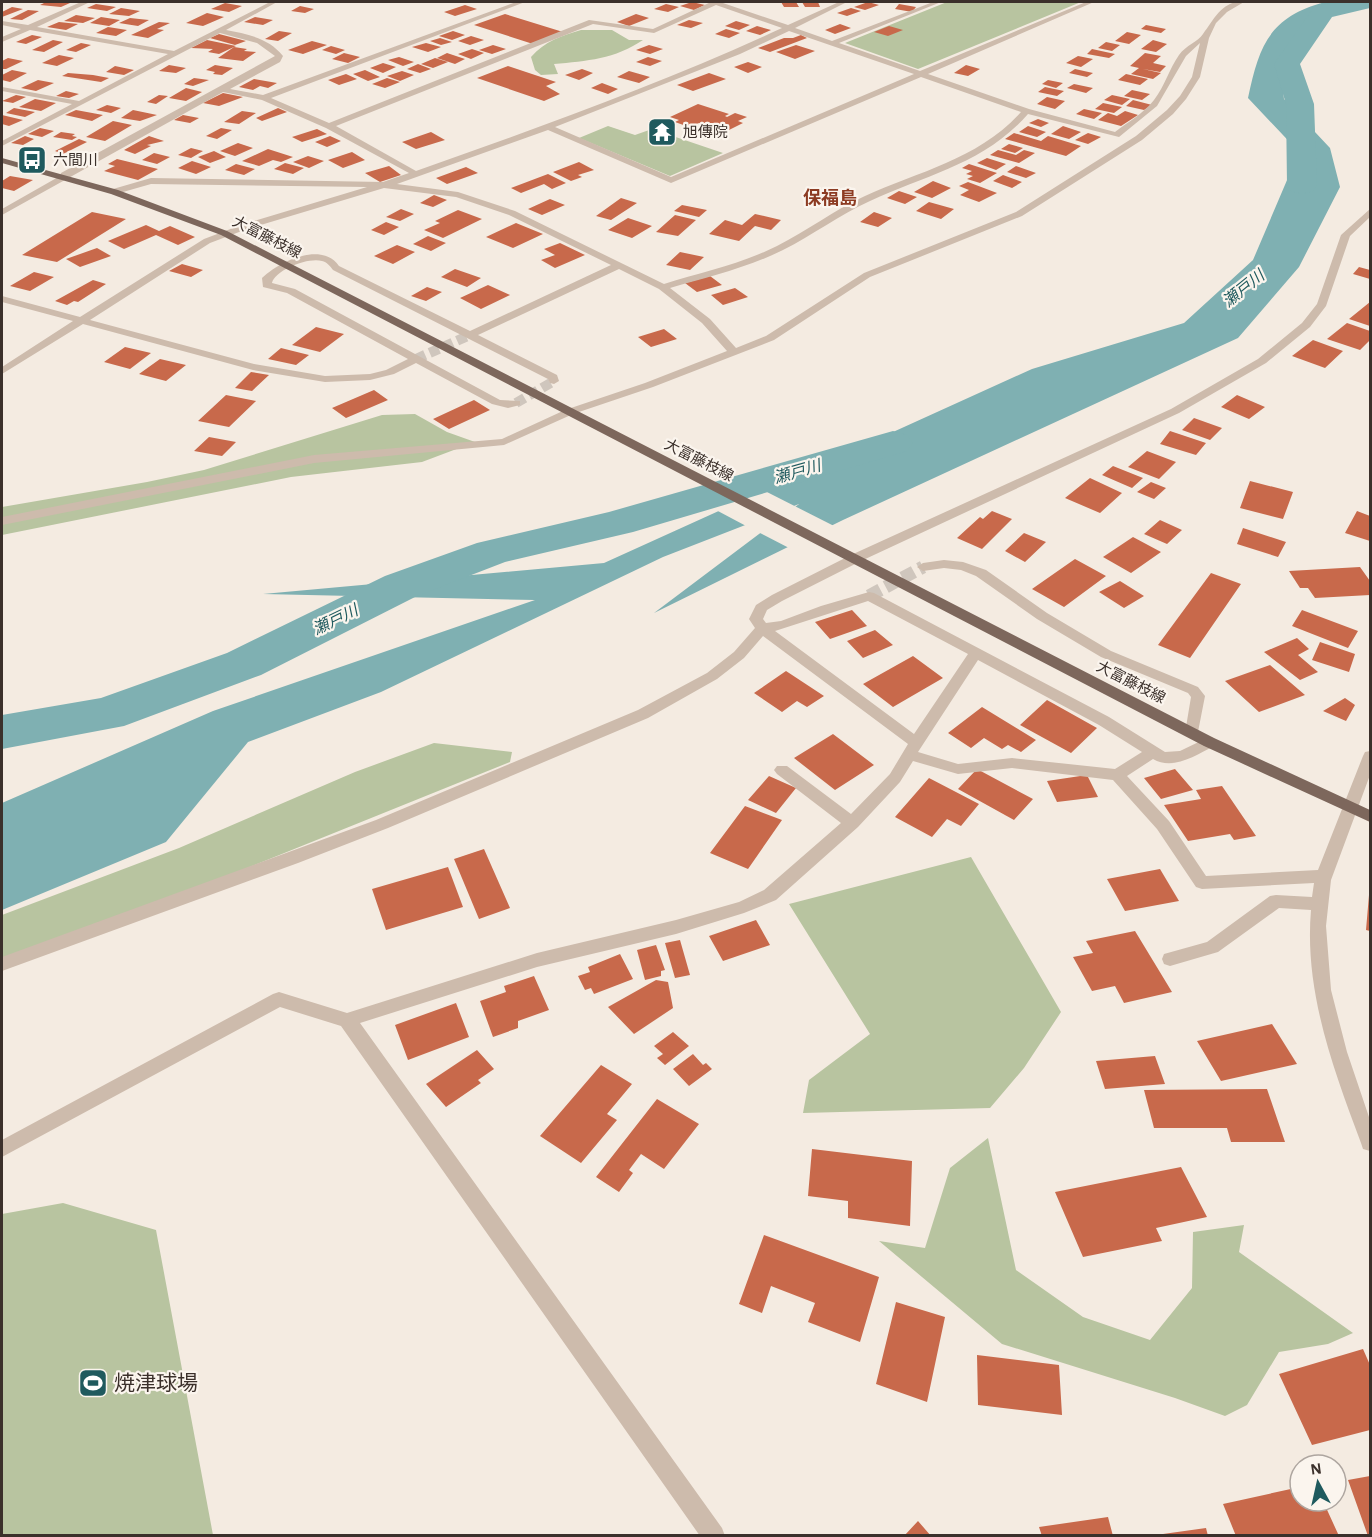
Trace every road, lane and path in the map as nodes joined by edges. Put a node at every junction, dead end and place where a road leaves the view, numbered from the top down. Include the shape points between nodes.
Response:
1 (86, 2) edge
2 (274, 2) edge
3 (521, 2) edge
4 (716, 2) edge
5 (844, 2) edge
6 (939, 2) edge
7 (1091, 2) edge
8 (1239, 2) edge
9 (2, 23) edge
10 (788, 27) junction
11 (27, 28) junction
12 (218, 30) junction
13 (1205, 38) junction
14 (2, 40) edge
15 (833, 43) junction
16 (172, 53) junction
17 (920, 74) junction
18 (2, 89) edge
19 (220, 89) junction
20 (264, 98) junction
21 (80, 103) junction
22 (1026, 111) junction
23 (329, 126) junction
24 (548, 127) junction
25 (2, 144) edge
26 (2, 161) edge
27 (416, 174) junction
28 (66, 175) junction
29 (384, 185) junction
30 (116, 191) junction
31 (2, 212) edge
32 (1371, 212) edge
33 (224, 233) junction
34 (286, 265) junction
35 (620, 265) junction
36 (663, 286) junction
37 (2, 299) edge
38 (80, 320) junction
39 (470, 335) junction
40 (733, 351) junction
41 (416, 359) junction
42 (2, 371) edge
43 (554, 381) dead end
44 (516, 404) tunnel mouth
45 (569, 412) junction
46 (2, 521) edge
47 (856, 558) junction
48 (923, 567) tunnel mouth
49 (762, 628) junction
50 (976, 653) junction
51 (1192, 732) junction
52 (1209, 742) junction
53 (913, 748) junction
54 (1152, 752) junction
55 (1371, 756) edge
56 (782, 770) dead end
57 (1117, 775) junction
58 (1351, 807) junction
59 (1371, 816) edge
60 (852, 823) junction
61 (1325, 876) junction
62 (1320, 904) junction
63 (1170, 959) dead end
64 (2, 964) edge
65 (347, 1020) junction
66 (1369, 1134) edge
67 (2, 1149) edge
68 (714, 1536) edge

1 - 11 street
2 - 12 street
3 - 20 street
4 - 10 street
4 - 23 street via 654,30 592,22
5 - 10 street
6 - 15 street
7 - 17 street
8 - 13 street via 1224,10
9 - 11 street
10 - 15 street
10 - 24 street via 666,82
11 - 14 street
11 - 16 street
12 - 16 street
12 - 19 street via 252,39 279,56
13 - 22 street via 1190,45 1158,100 1116,135
13 - 40 street via 1196,77 1170,112 1139,138 1018,214 867,275 770,338
15 - 17 street
16 - 21 street
17 - 22 street
17 - 24 street via 672,180
18 - 21 street
19 - 20 street
19 - 28 street
20 - 23 street
21 - 25 street
22 - 36 street via 1014,128 978,151 867,198 779,249
23 - 27 street
24 - 27 street
26 - 28 main road, 大富藤枝線
27 - 29 street
28 - 30 main road, 大富藤枝線
28 - 31 street
29 - 30 street via 151,181
29 - 33 street
29 - 35 street via 458,195 512,213
30 - 33 main road, 大富藤枝線
32 - 47 street via 1346,235 1323,304 1306,325 1262,361 1175,411
33 - 34 main road, 大富藤枝線
33 - 38 street
34 - 39 street via 321,257 329,259 336,268
34 - 41 street via 270,275 267,285 291,291
34 - 45 main road, 大富藤枝線
35 - 36 street
35 - 39 street
36 - 40 street via 706,321
37 - 38 street
38 - 41 street via 253,367 325,379 370,377
38 - 42 street
39 - 43 street via 553,377
40 - 45 street
41 - 44 street via 496,402
45 - 46 street via 504,442 314,459
45 - 47 main road, 大富藤枝線
47 - 49 street via 761,609 756,620
47 - 51 main road, 大富藤枝線
48 - 51 street via 954,565 981,573 1106,654 1194,690 1198,696
49 - 50 street via 792,624 834,605 869,596
49 - 53 street
49 - 64 street via 739,655 712,676 644,714 322,847
50 - 53 street
50 - 54 street
51 - 52 main road, 大富藤枝線
52 - 54 street via 1183,756 1163,758
52 - 58 main road, 大富藤枝線
53 - 57 street via 958,769 1012,763
53 - 60 street via 895,778
54 - 57 street
55 - 58 street
56 - 60 street
57 - 61 street via 1163,825 1202,883
58 - 59 main road, 大富藤枝線
58 - 61 street
60 - 65 street via 770,895 744,907 537,960
61 - 62 street
62 - 63 street via 1276,901 1212,947
62 - 66 street via 1317,938 1323,992 1340,1066
65 - 67 street via 279,999
65 - 68 street

